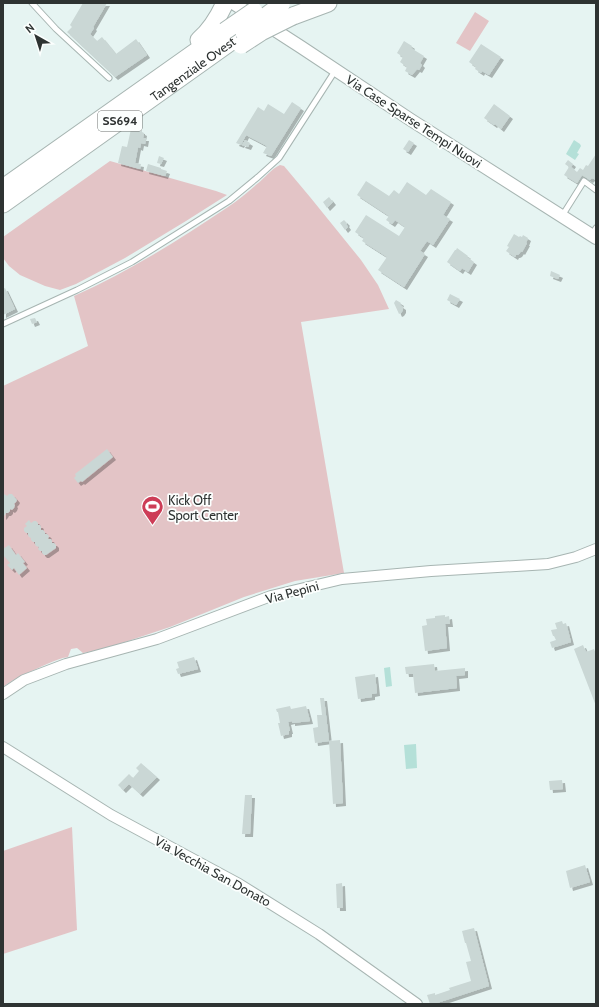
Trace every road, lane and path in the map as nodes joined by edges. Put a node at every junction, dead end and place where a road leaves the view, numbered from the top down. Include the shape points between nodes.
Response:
1 (32, 3) edge
2 (224, 3) edge
3 (233, 3) edge
4 (328, 3) edge
5 (281, 7) edge
6 (229, 35) junction
7 (335, 70) junction
8 (109, 78) dead end
9 (3, 188) edge
10 (596, 190) edge
11 (3, 204) edge
12 (562, 216) junction
13 (595, 233) edge
14 (3, 324) edge
15 (596, 549) edge
16 (3, 694) edge
17 (3, 747) edge
18 (417, 1004) edge

1 - 8 lane
2 - 6 highway via 220,14
3 - 7 street, Via Case Sparse Tempi Nuovi
4 - 5 highway
5 - 6 highway, Tangenziale Ovest / SS694, bridge
5 - 6 highway, bridge via 261,32
6 - 9 highway, Tangenziale Ovest / SS694 via 105,115
6 - 11 highway, Tangenziale Ovest / SS694 via 135,110
7 - 12 street, Via Case Sparse Tempi Nuovi
7 - 14 lane via 279,158 229,201 132,262
10 - 12 lane via 584,181
12 - 13 street, Via Case Sparse Tempi Nuovi
15 - 16 street, Via Pepini via 548,564 342,579 271,596 157,639 66,664 24,680
17 - 18 street, Via Vecchia San Donato via 111,815 239,884 320,934

